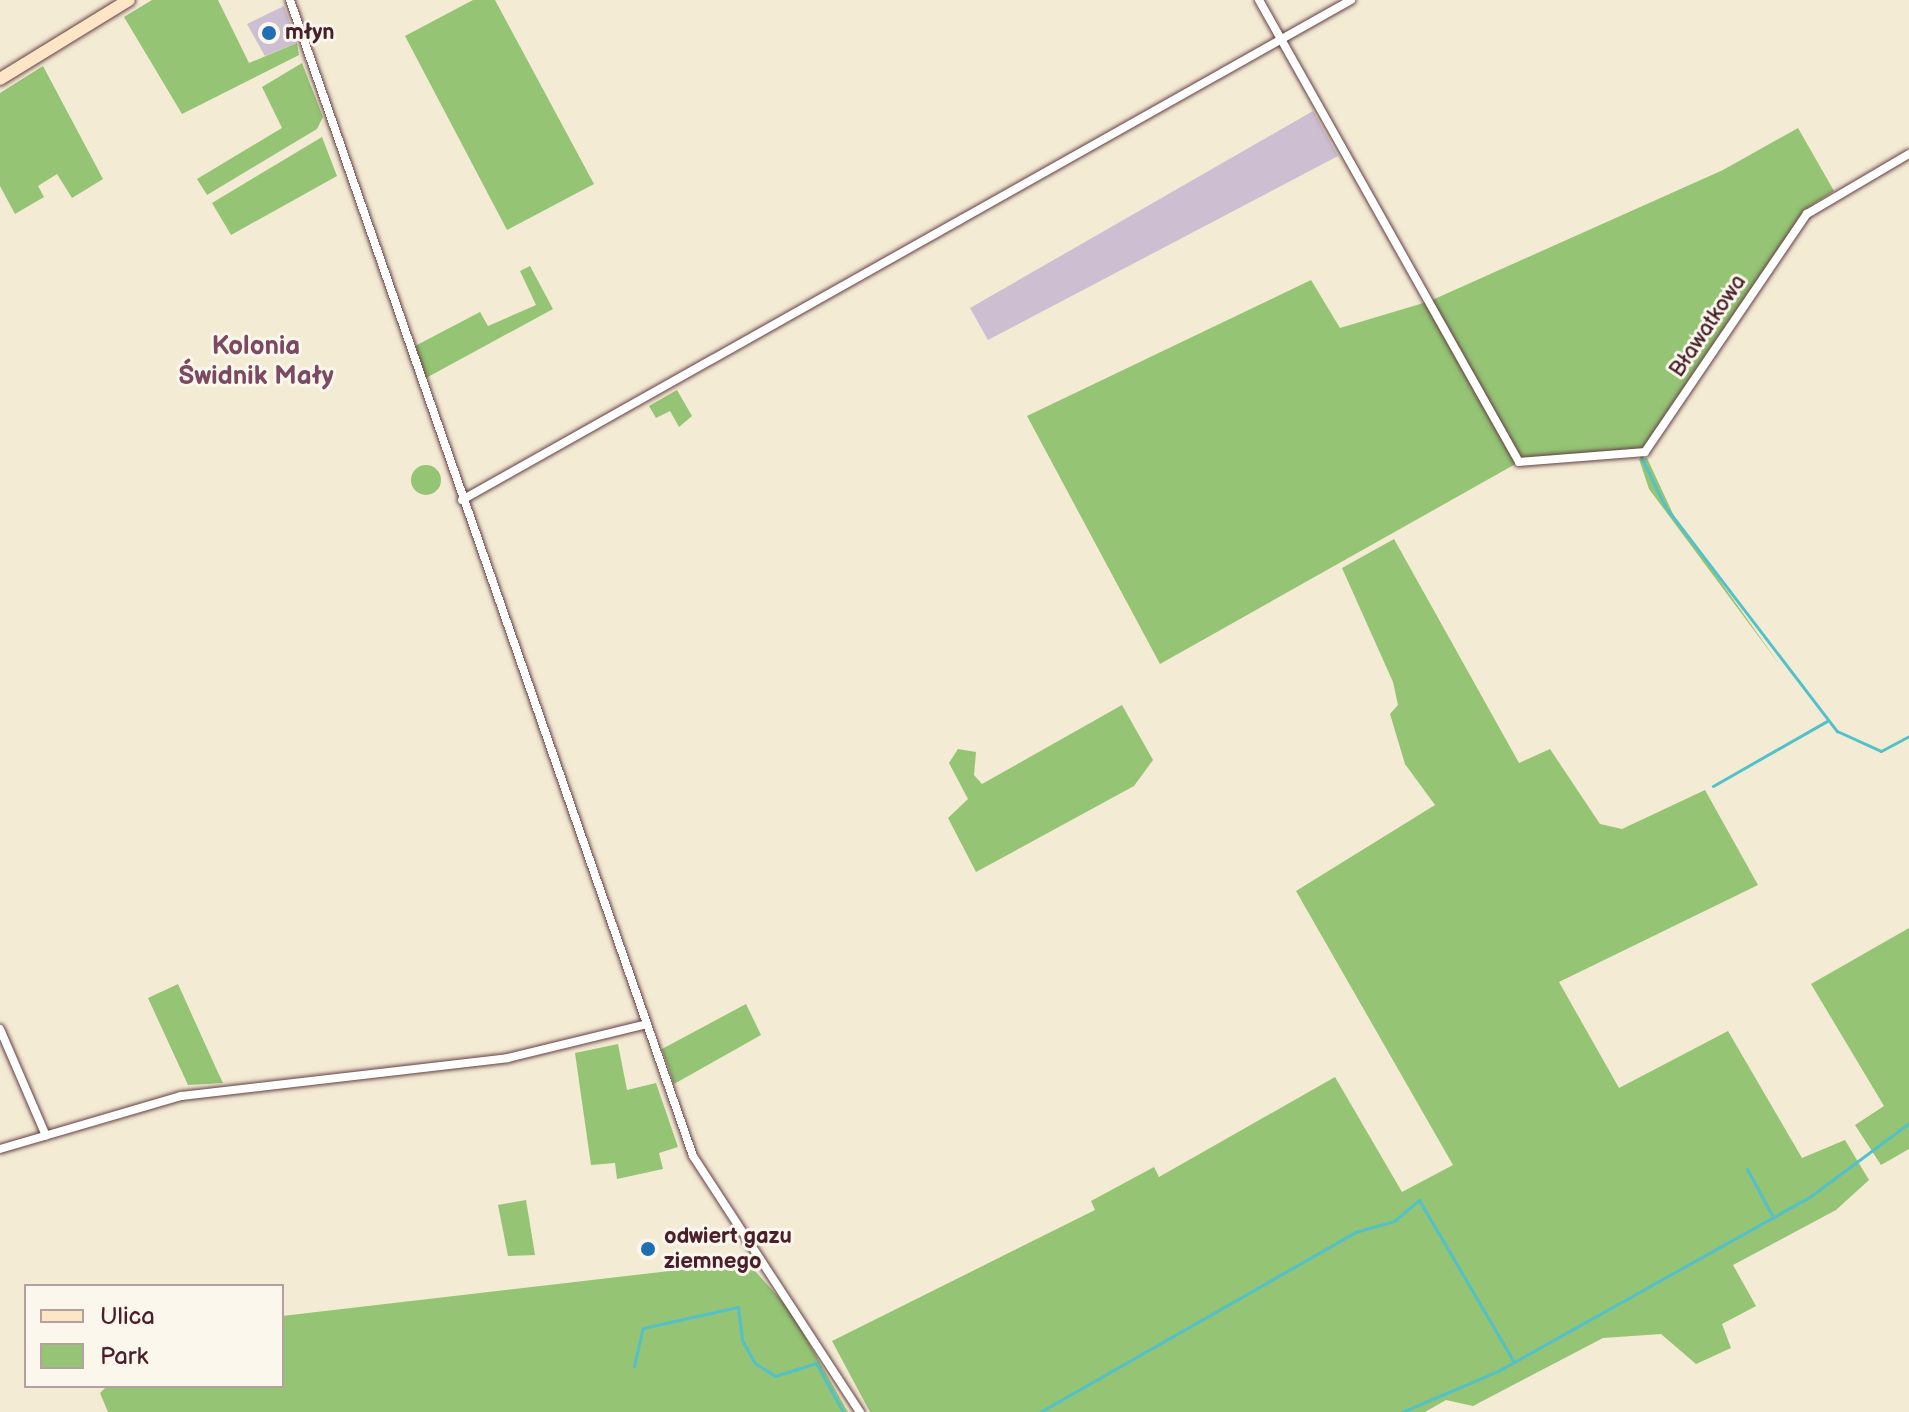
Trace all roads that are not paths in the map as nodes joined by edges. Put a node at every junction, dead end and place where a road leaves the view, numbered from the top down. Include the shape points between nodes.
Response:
1 (129, 0) edge
2 (290, 0) edge
3 (1259, 0) edge
4 (1351, 0) edge
5 (1281, 39) junction
6 (0, 79) edge
7 (1909, 154) edge
8 (462, 500) junction
9 (647, 1024) junction
10 (0, 1029) edge
11 (46, 1136) junction
12 (0, 1149) edge
13 (860, 1412) edge

1 - 6 main road
2 - 8 street
3 - 5 street
4 - 5 street
5 - 7 street, Bławatkowa via 1519,462 1645,452 1807,214
5 - 8 street
8 - 9 street
9 - 11 street via 508,1058 181,1096
9 - 13 street via 706,1185 801,1312
10 - 11 street
11 - 12 street

